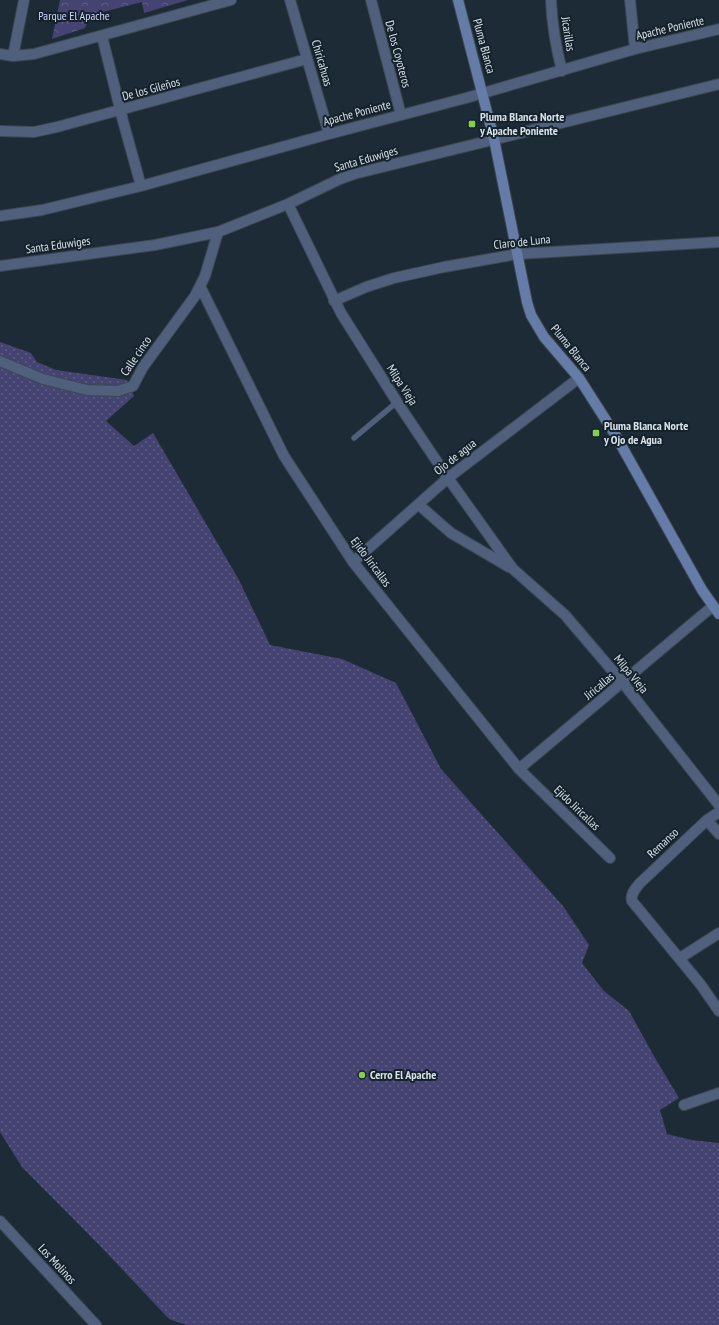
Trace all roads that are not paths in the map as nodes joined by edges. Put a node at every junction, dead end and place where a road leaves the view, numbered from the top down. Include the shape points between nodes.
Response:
1 (24, 0) edge
2 (231, 0) edge
3 (290, 0) edge
4 (371, 0) edge
5 (458, 0) edge
6 (551, 0) edge
7 (630, 0) edge
8 (719, 29) edge
9 (102, 36) junction
10 (635, 49) junction
11 (0, 54) edge
12 (12, 56) junction
13 (307, 59) junction
14 (562, 71) junction
15 (719, 84) edge
16 (482, 93) junction
17 (120, 111) junction
18 (401, 115) junction
19 (0, 131) edge
20 (329, 134) junction
21 (494, 139) junction
22 (141, 186) junction
23 (288, 204) junction
24 (0, 216) edge
25 (218, 232) junction
26 (719, 242) edge
27 (518, 254) junction
28 (0, 266) edge
29 (200, 286) junction
30 (334, 301) junction
31 (0, 361) edge
32 (579, 378) junction
33 (397, 402) junction
34 (354, 438) dead end
35 (448, 478) junction
36 (419, 505) junction
37 (353, 562) junction
38 (513, 569) junction
39 (716, 610) edge
40 (623, 683) junction
41 (519, 769) junction
42 (719, 805) edge
43 (719, 812) edge
44 (707, 820) junction
45 (719, 834) edge
46 (610, 858) dead end
47 (719, 933) edge
48 (680, 958) junction
49 (719, 1011) edge
50 (719, 1093) edge
51 (684, 1105) dead end
52 (0, 1221) edge
53 (96, 1325) edge

1 - 12 street
2 - 9 street
3 - 13 street, Chiricahuas
4 - 18 street, De los Coyoteros
5 - 16 street, Pluma Blanca
6 - 14 street, Jicarillas
7 - 10 street
8 - 10 street, Apache Poniente
9 - 12 street via 34,54
9 - 17 street
10 - 14 street, Apache Poniente
11 - 12 street
13 - 17 street, De los Gileños
13 - 20 street, Chiricahuas
14 - 16 street, Apache Poniente
15 - 21 street, Santa Eduwiges
16 - 18 street, Apache Poniente
16 - 21 street, Pluma Blanca
17 - 19 street, De los Gileños via 34,132
17 - 22 street
18 - 20 street, Apache Poniente
20 - 22 street, Apache Poniente
21 - 23 street, Santa Eduwiges via 354,174
21 - 27 street, Pluma Blanca
22 - 24 street, Apache Poniente via 42,210
23 - 25 street, Santa Eduwiges
23 - 30 street, Milpa Vieja
25 - 28 street, Santa Eduwiges via 155,245
25 - 29 street
26 - 27 street, Claro de Luna
27 - 30 street, Claro de Luna via 394,278
27 - 32 street, Pluma Blanca via 531,315 544,337
29 - 31 street, Calle cinco via 143,366 133,386 118,391 87,390 43,379
29 - 37 street, Ejido Jiricallas via 284,456
30 - 33 street, Milpa Vieja
32 - 35 street, Ojo de agua
32 - 39 street, Pluma Blanca via 616,436 702,590
33 - 34 lane
33 - 35 street, Milpa Vieja
35 - 36 street, Ojo de agua
35 - 38 street, Milpa Vieja
36 - 37 street, Ojo de agua
36 - 38 street, Milpa Vieja via 451,533
37 - 41 street, Ejido Jiricallas
38 - 40 street, Milpa Vieja via 565,616
39 - 40 street, Jiricallas
40 - 41 street, Jiricallas
40 - 42 street, Milpa Vieja
41 - 46 street, Ejido Jiricallas
43 - 44 street, Remanso
44 - 45 street
44 - 48 street, Remanso via 640,883 631,898
47 - 48 street
48 - 49 street
50 - 51 street
52 - 53 street, Los Molinos

